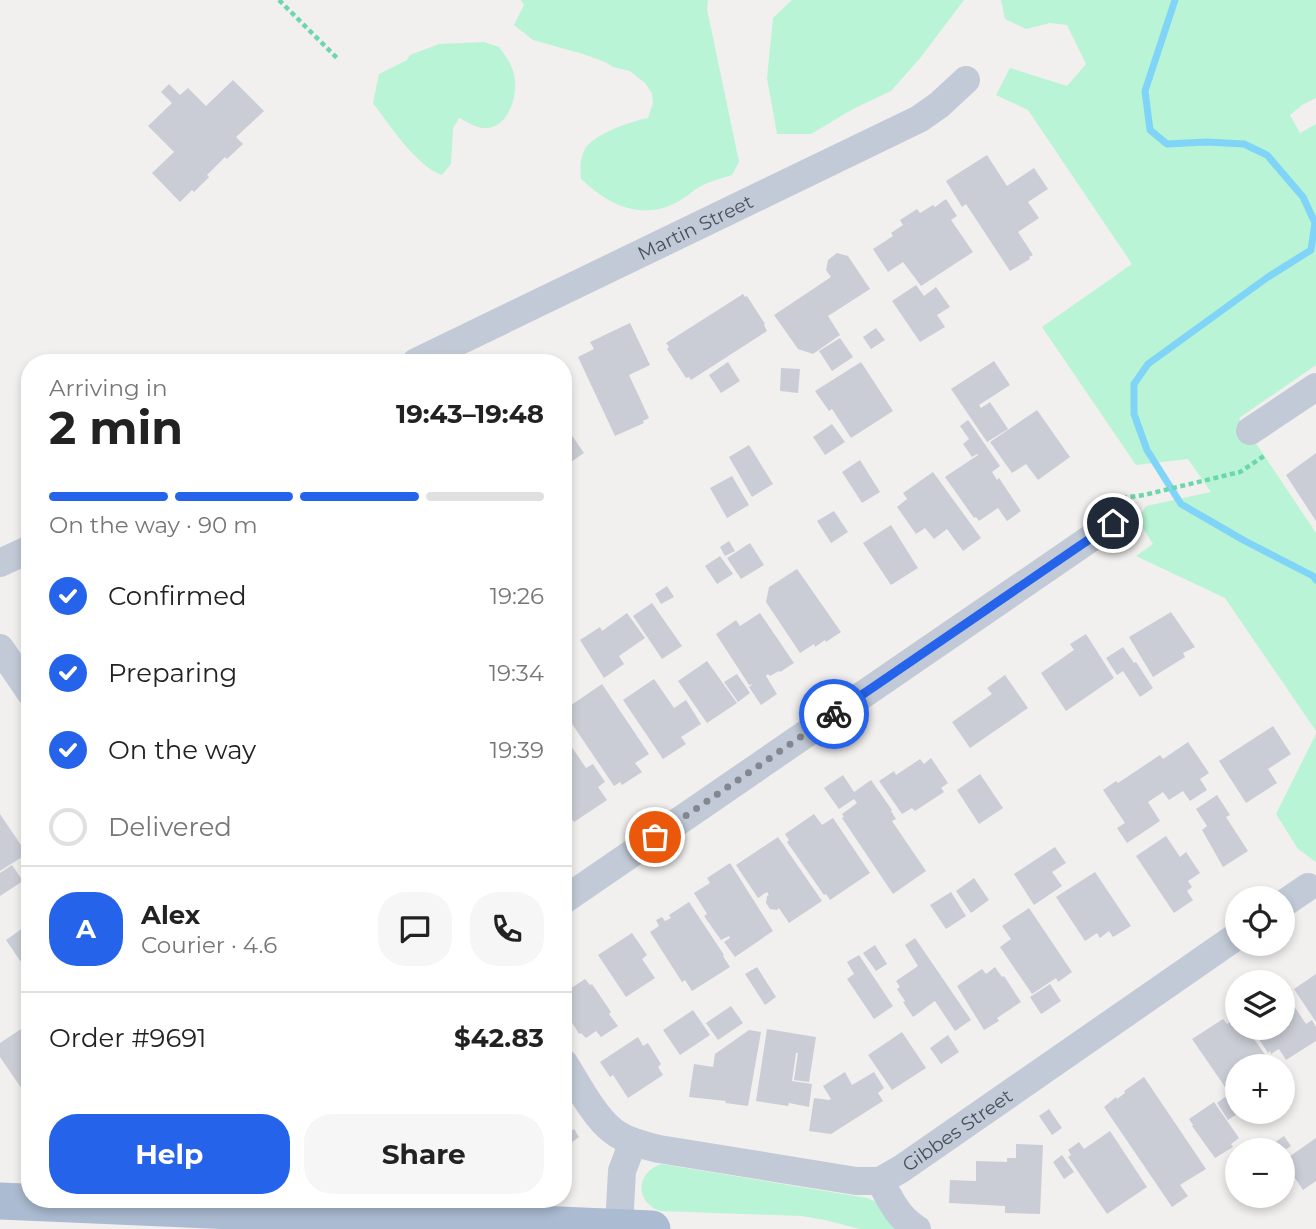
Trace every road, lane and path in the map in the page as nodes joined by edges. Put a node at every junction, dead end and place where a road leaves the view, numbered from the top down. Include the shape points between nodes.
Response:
1 (279, 0) edge
2 (337, 58) dead end
3 (966, 80) dead end
4 (433, 354) edge
5 (1316, 387) edge
6 (1250, 431) joint
7 (1144, 495) dead end
8 (1113, 523) dead end
9 (21, 553) edge
10 (0, 563) edge
11 (0, 648) edge
12 (21, 679) edge
13 (1308, 887) dead end
14 (572, 895) edge
15 (1295, 896) edge
16 (1225, 944) edge
17 (572, 1075) edge
18 (633, 1142) junction
19 (880, 1181) junction
20 (0, 1201) edge
21 (21, 1202) edge
22 (165, 1208) edge
23 (635, 1228) edge
24 (916, 1229) edge

1 - 2 path
3 - 4 street, Martin Street via 919,119
5 - 6 street
6 - 7 path via 1264,456 1240,472
8 - 14 street
9 - 10 street
11 - 12 street
13 - 15 street
16 - 19 street, Gibbes Street
17 - 18 street, Gibbes Street via 605,1124
18 - 19 street, Gibbes Street via 817,1175
18 - 23 street via 622,1171
19 - 24 street via 900,1215
20 - 21 main road
22 - 23 main road

